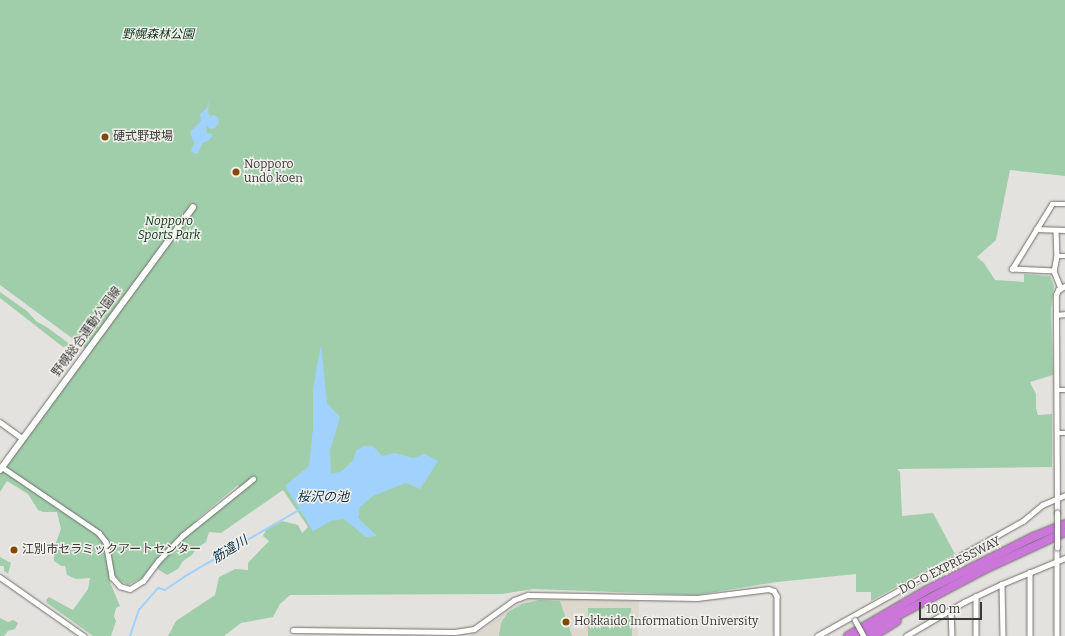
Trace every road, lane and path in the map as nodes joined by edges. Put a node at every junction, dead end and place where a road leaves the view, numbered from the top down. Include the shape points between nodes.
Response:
1 (1065, 204) edge
2 (193, 207) dead end
3 (1036, 229) junction
4 (1056, 230) junction
5 (1065, 230) edge
6 (1057, 256) junction
7 (1065, 256) edge
8 (1054, 271) junction
9 (1063, 287) edge
10 (1065, 314) edge
11 (1056, 315) junction
12 (1057, 390) junction
13 (1065, 390) edge
14 (0, 422) edge
15 (1057, 432) junction
16 (1065, 433) edge
17 (22, 438) junction
18 (1, 468) edge
19 (253, 479) dead end
20 (1065, 495) edge
21 (1057, 498) junction
22 (1065, 524) edge
23 (1065, 532) edge
24 (1065, 558) edge
25 (1057, 561) junction
26 (985, 569) junction
27 (1030, 572) junction
28 (0, 577) edge
29 (1002, 584) junction
30 (976, 596) junction
31 (951, 609) junction
32 (854, 618) junction
33 (293, 630) dead end
34 (427, 634) edge
35 (84, 636) edge
36 (777, 636) edge
37 (817, 636) edge
38 (848, 636) edge
39 (859, 636) edge
40 (864, 636) edge
41 (873, 636) edge
42 (906, 636) edge
43 (952, 636) edge
44 (976, 636) edge
45 (1003, 636) edge
46 (1030, 636) edge
47 (1057, 636) edge

1 - 3 street via 1052,204
2 - 17 main road, 野幌総合運動公園線
3 - 4 street
3 - 8 street via 1012,269
4 - 5 street
4 - 6 street
6 - 7 street
6 - 8 street
8 - 9 street
9 - 11 street via 1056,295
10 - 11 street
11 - 12 street
12 - 13 street
12 - 15 street
14 - 17 street
15 - 16 street
15 - 21 street
17 - 18 main road, 野幌総合運動公園線
18 - 19 street via 99,533 106,542 112,577 120,586 130,589 143,581 182,536
20 - 21 street
21 - 25 street, bridge
21 - 32 street via 1042,505 1023,521
22 - 38 highway, DO-O EXPRESSWAY via 1033,537 925,591
23 - 26 highway, DO-O EXPRESSWAY
24 - 25 street
25 - 27 street
25 - 47 street
26 - 39 highway, DO-O EXPRESSWAY
26 - 41 highway
27 - 29 street
27 - 46 street
28 - 35 street
29 - 30 street
29 - 45 street
30 - 31 street
30 - 44 street
31 - 42 street
31 - 43 street
32 - 37 street
32 - 40 street, bridge
33 - 34 street
34 - 36 street via 474,629 514,600 528,595 698,598 768,589 774,590 777,596

